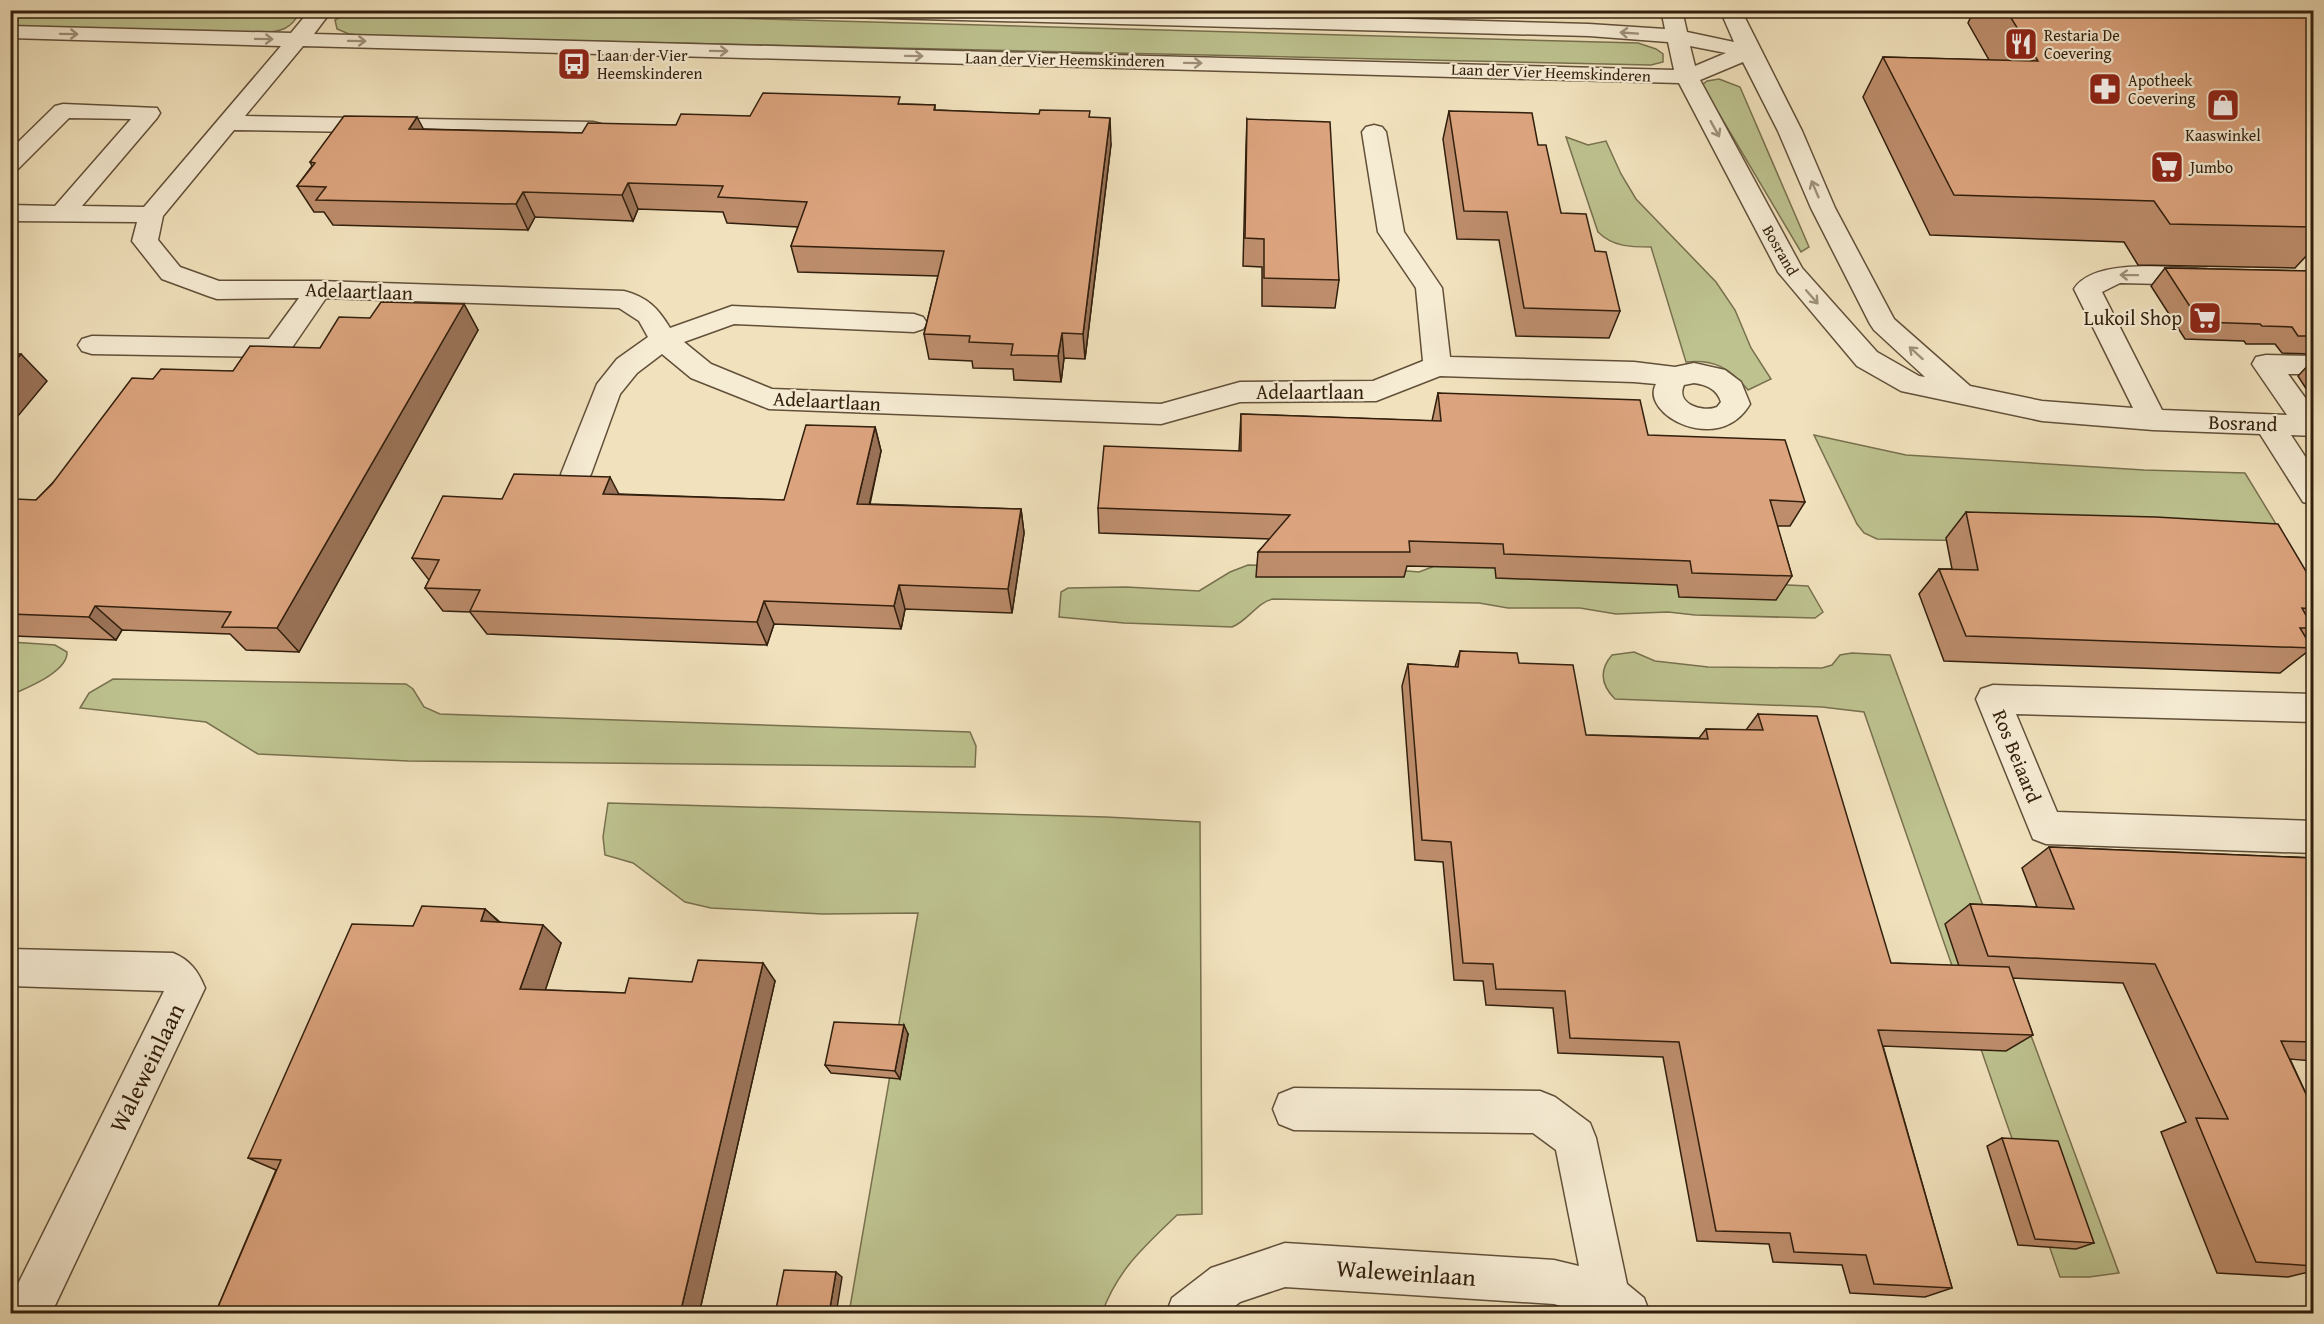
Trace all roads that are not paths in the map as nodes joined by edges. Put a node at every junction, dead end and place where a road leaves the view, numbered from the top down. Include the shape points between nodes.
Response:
1 (322, 10) edge
2 (807, 10) edge
3 (1671, 10) edge
4 (1731, 10) edge
5 (10, 32) edge
6 (1676, 36) junction
7 (298, 40) junction
8 (1749, 52) junction
9 (1687, 77) junction
10 (228, 123) junction
11 (593, 129) edge
12 (1374, 132) dead end
13 (10, 164) edge
14 (10, 213) edge
15 (62, 214) junction
16 (151, 215) junction
17 (2232, 278) edge
18 (319, 289) junction
19 (914, 322) dead end
20 (663, 340) junction
21 (92, 345) dead end
22 (2313, 365) edge
23 (1437, 366) junction
24 (1675, 377) dead end
25 (1959, 392) junction
26 (2153, 420) junction
27 (2268, 424) junction
28 (2311, 425) edge
29 (576, 474) edge
30 (2313, 494) edge
31 (2313, 708) edge
32 (2313, 837) edge
33 (10, 967) edge
34 (1294, 1109) dead end
35 (1618, 1305) edge
36 (27, 1314) edge
37 (1188, 1314) edge

1 - 7 street
6 -> 2 street via 1589,30
3 - 6 street, Bosrand
4 - 8 street, Bosrand
5 -> 7 street, Laan der Vier Heemskinderen
6 - 8 street
6 - 9 street, Bosrand
7 -> 9 street, Laan der Vier Heemskinderen
7 - 10 street
8 - 9 street
25 -> 8 street, Bosrand via 1883,324
9 -> 25 street, Bosrand via 1791,272 1867,359 1911,384
10 - 11 street
10 - 16 street
12 - 23 street via 1391,232 1429,288
13 - 15 street via 63,111 149,113
14 - 15 street
15 - 16 street
16 - 18 street, Adelaartlaan via 145,241 171,273 217,290
17 -> 26 street via 2116,275 2087,289
18 - 20 street, Adelaartlaan via 624,300 648,315
18 - 21 street via 277,348
19 - 20 street via 732,315
20 - 23 street, Adelaartlaan via 701,371 769,399 1161,414 1240,392 1376,391
20 - 29 street via 627,366 607,391
22 - 28 street via 2266,364
23 - 24 street, Adelaartlaan via 1634,372
25 - 26 street, Bosrand via 2042,411
26 - 27 street, Bosrand
27 - 28 street, Bosrand
27 - 30 street
31 - 32 street, Ros Beiaard via 1993,699 2046,828
33 - 36 street, Waleweinlaan via 173,972 186,988
34 - 35 street via 1540,1112 1575,1138
35 - 37 street, Waleweinlaan via 1554,1282 1285,1265 1227,1284

